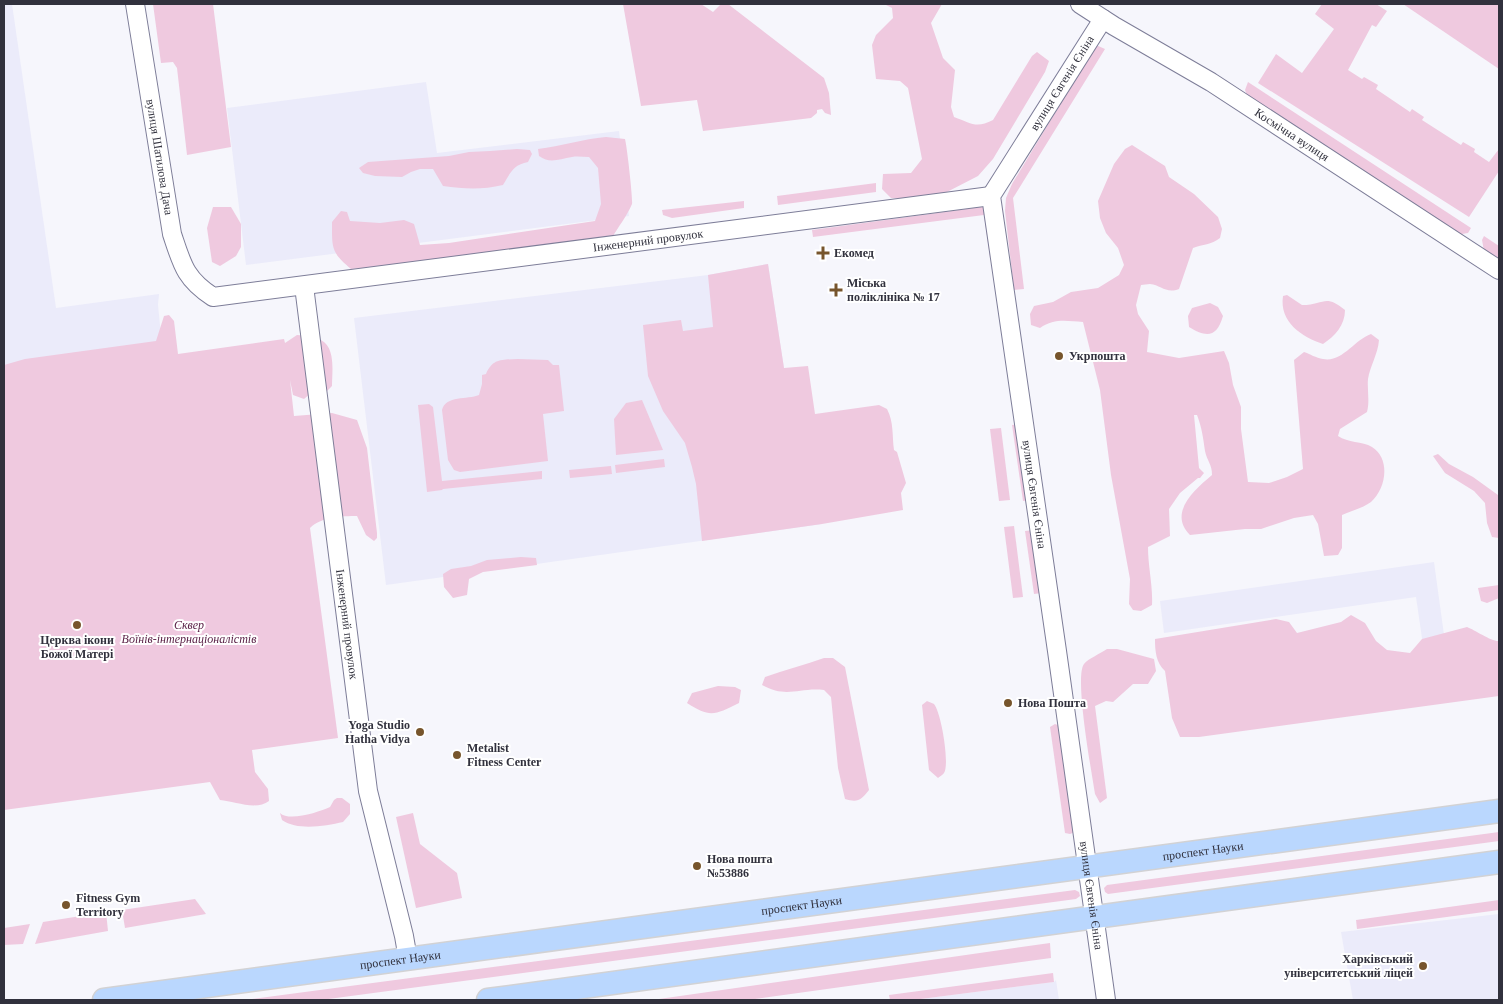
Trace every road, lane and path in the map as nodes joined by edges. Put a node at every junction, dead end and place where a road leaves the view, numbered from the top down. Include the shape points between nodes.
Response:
1 (135, 4) edge
2 (1080, 4) edge
3 (1103, 19) junction
4 (991, 196) junction
5 (1499, 270) edge
6 (304, 286) junction
7 (213, 297) joint
8 (1499, 811) edge
9 (1499, 862) edge
10 (1086, 867) junction
11 (1093, 917) junction
12 (408, 959) junction
13 (549, 996) edge
14 (104, 1000) edge
15 (488, 1000) edge
16 (1106, 1000) edge

1 - 7 street, вулиця Шатилова Дача via 172,234 189,278
2 - 3 street, Космічна вулиця
3 - 4 street, вулиця Євгенія Єніна
3 - 5 street, Космічна вулиця via 1210,82
4 - 6 street, Інженерний провулок
4 - 10 street, вулиця Євгенія Єніна
6 - 7 street, Інженерний провулок
6 - 12 street, Інженерний провулок via 368,791
8 - 10 main road, проспект Науки
9 - 11 main road
10 - 11 street, вулиця Євгенія Єніна
10 - 12 main road, проспект Науки
11 - 13 main road
11 - 16 street, вулиця Євгенія Єніна
12 - 14 main road, проспект Науки
13 - 15 main road

